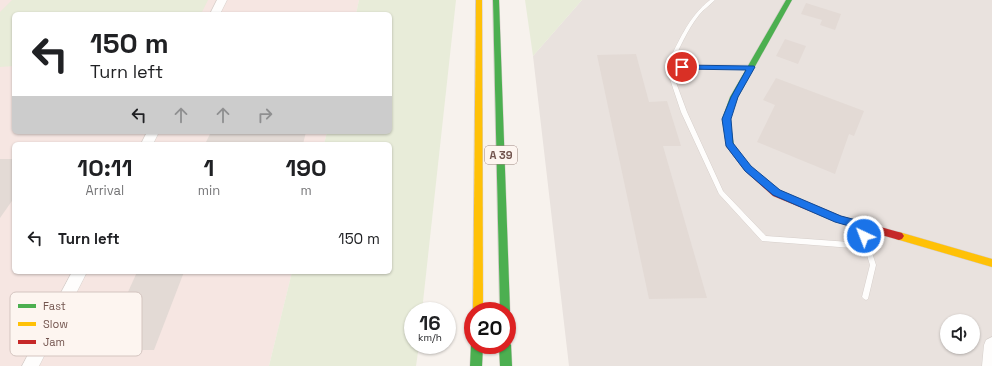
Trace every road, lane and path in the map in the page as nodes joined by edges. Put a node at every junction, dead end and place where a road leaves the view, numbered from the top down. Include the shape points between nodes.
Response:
1 (222, 0) edge
2 (479, 0) edge
3 (496, 0) edge
4 (713, 0) edge
5 (789, 0) edge
6 (216, 12) edge
7 (668, 67) junction
8 (751, 67) junction
9 (860, 225) junction
10 (867, 246) junction
11 (992, 263) edge
12 (79, 274) edge
13 (69, 292) edge
14 (866, 297) dead end
15 (478, 302) edge
16 (505, 302) edge
17 (992, 345) edge
18 (477, 354) edge
19 (505, 354) edge
20 (35, 356) edge
21 (30, 366) edge
22 (476, 366) edge
23 (506, 366) edge
24 (990, 366) edge

1 - 6 street
2 - 15 main road, A 39
3 - 16 main road, A 39
4 - 7 lane via 695,16
5 - 8 main road
7 - 8 lane
7 - 10 lane via 684,112 721,192 764,239
8 - 9 main road via 734,97 726,119 729,144 748,169 776,193
9 - 10 lane
9 - 11 main road
10 - 14 lane via 873,265
12 - 13 street
17 - 24 street
18 - 22 main road
19 - 23 main road
20 - 21 street

